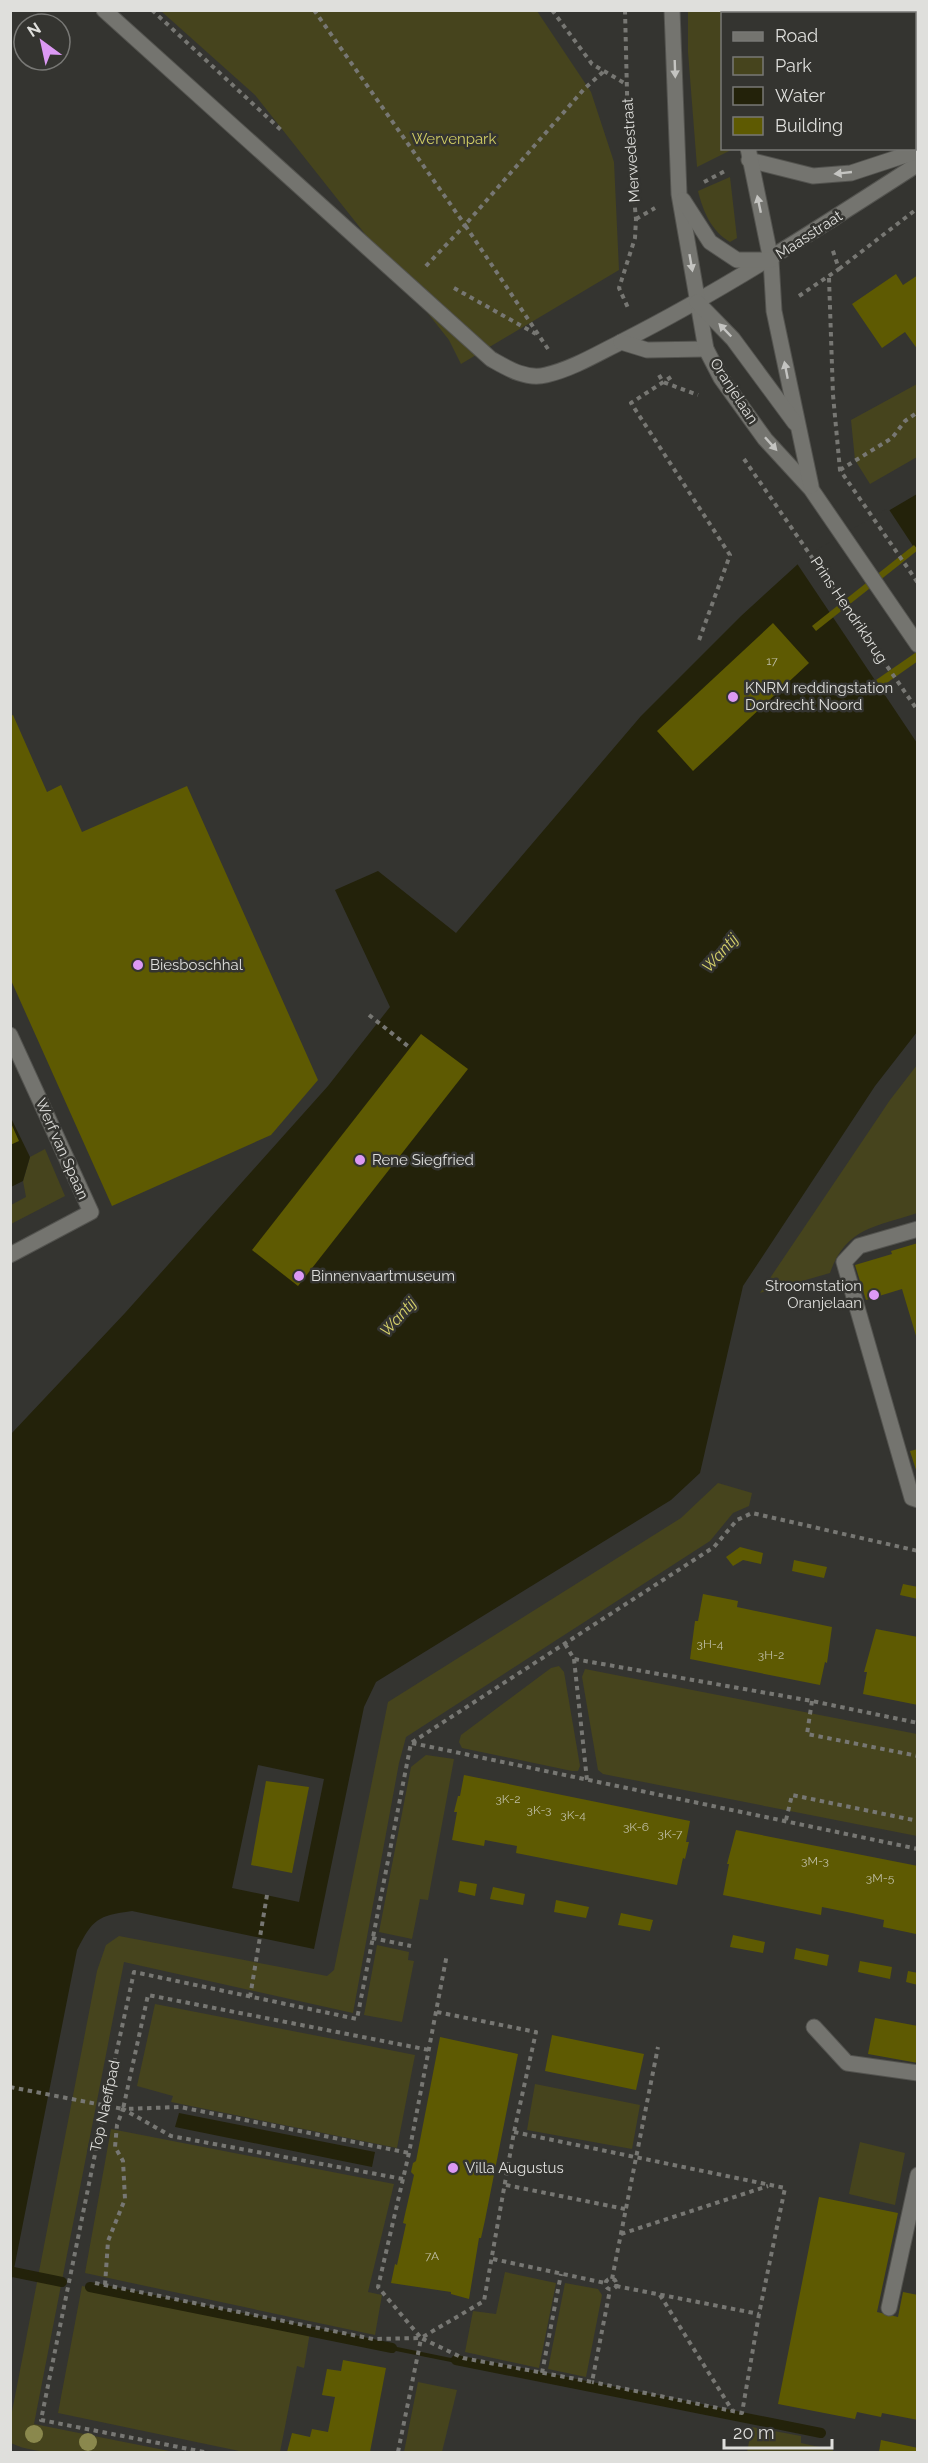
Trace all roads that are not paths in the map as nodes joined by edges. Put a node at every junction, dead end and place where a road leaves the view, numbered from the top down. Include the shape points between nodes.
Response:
1 (104, 10) edge
2 (672, 10) edge
3 (918, 151) edge
4 (748, 154) edge
5 (918, 164) edge
6 (679, 194) junction
7 (771, 260) junction
8 (697, 302) junction
9 (621, 342) junction
10 (706, 349) junction
11 (798, 427) junction
12 (811, 489) junction
13 (918, 645) edge
14 (10, 1035) edge
15 (918, 1229) edge
16 (10, 1255) edge
17 (918, 1500) edge
18 (814, 2027) dead end
19 (918, 2073) edge
20 (918, 2175) edge
21 (889, 2308) dead end

1 - 9 street, Maasstraat via 491,359 514,373 544,376
2 -> 6 street
3 -> 4 street via 851,173 813,176
7 -> 4 street
5 - 7 street, Maasstraat
6 - 7 street via 710,242 737,260
6 -> 8 street
7 - 8 street, Maasstraat
11 -> 7 street, Oranjelaan via 774,311
8 - 9 street, Maasstraat
8 - 10 street, Oranjelaan
11 -> 8 street, Oranjelaan via 733,339
9 - 10 street via 647,350
10 -> 12 street, Oranjelaan via 721,378 765,439
11 - 12 street, Oranjelaan
12 - 13 street
14 - 16 street, Werf van Spaan via 91,1212
15 - 17 street via 859,1246 844,1262 912,1498
18 - 19 street via 847,2063
20 - 21 street

